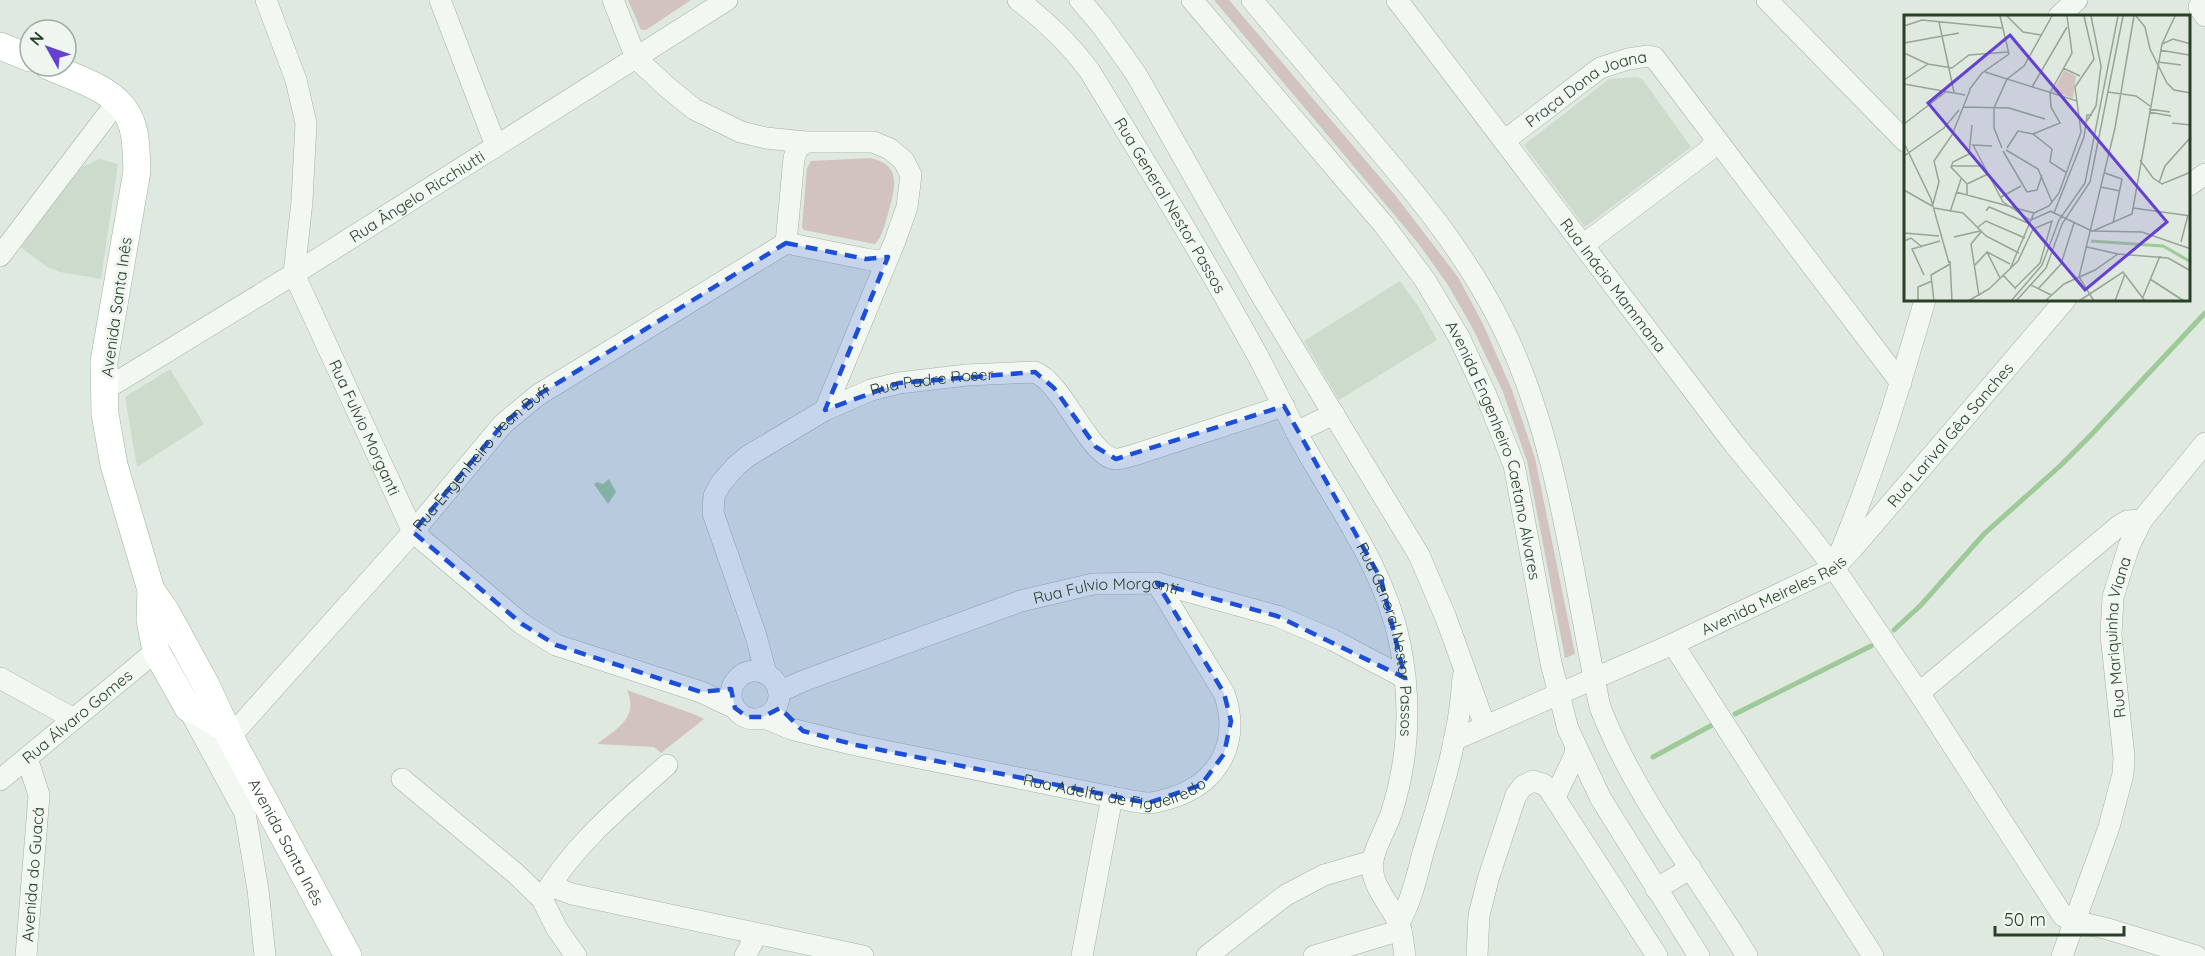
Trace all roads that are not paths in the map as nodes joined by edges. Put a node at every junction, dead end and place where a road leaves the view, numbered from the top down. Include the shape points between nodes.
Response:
1 (266, 0) edge
2 (440, 0) edge
3 (613, 0) edge
4 (728, 0) edge
5 (1018, 0) edge
6 (1080, 0) edge
7 (1192, 0) edge
8 (1252, 0) edge
9 (1397, 0) edge
10 (1767, 0) edge
11 (2077, 0) edge
12 (2060, 15) edge
13 (0, 46) edge
14 (18, 53) edge
15 (636, 58) junction
16 (74, 78) edge
17 (117, 102) junction
18 (1714, 136) junction
19 (1904, 140) edge
20 (1504, 141) junction
21 (805, 142) junction
22 (496, 146) junction
23 (2205, 174) edge
24 (2190, 185) edge
25 (786, 243) junction
26 (1583, 245) junction
27 (0, 256) edge
28 (888, 257) junction
29 (294, 274) junction
30 (1924, 302) edge
31 (2063, 302) edge
32 (1901, 383) junction
33 (104, 390) junction
34 (1284, 406) junction
35 (825, 410) junction
36 (1334, 414) junction
37 (1296, 432) junction
38 (2205, 444) edge
39 (2142, 520) junction
40 (413, 532) junction
41 (1834, 568) junction
42 (1157, 583) junction
43 (159, 619) junction
44 (1673, 644) junction
45 (156, 651) junction
46 (1463, 670) junction
47 (0, 678) edge
48 (1406, 678) junction
49 (1594, 679) junction
50 (769, 683) junction
51 (206, 685) junction
52 (733, 685) junction
53 (701, 692) junction
54 (1919, 693) junction
55 (1558, 694) junction
56 (185, 704) junction
57 (735, 708) junction
58 (763, 717) junction
59 (74, 719) junction
60 (1485, 726) junction
61 (803, 731) junction
62 (228, 732) junction
63 (1454, 740) junction
64 (1576, 748) junction
65 (27, 758) junction
66 (667, 765) dead end
67 (402, 779) dead end
68 (0, 780) edge
69 (1112, 797) junction
70 (1557, 800) junction
71 (1372, 861) junction
72 (1691, 868) junction
73 (1656, 890) junction
74 (546, 893) junction
75 (2074, 921) junction
76 (1400, 927) junction
77 (757, 934) junction
78 (834, 953) edge
79 (26, 956) edge
80 (265, 956) edge
81 (348, 956) edge
82 (576, 956) edge
83 (745, 956) edge
84 (863, 956) edge
85 (1082, 956) edge
86 (1207, 956) edge
87 (1314, 956) edge
88 (1405, 956) edge
89 (1477, 956) edge
90 (1657, 956) edge
91 (1699, 956) edge
92 (1747, 956) edge
93 (1873, 956) edge
94 (2062, 956) edge
95 (2196, 956) edge

1 - 29 street via 296,80 306,123
2 - 22 street
3 - 15 street
4 - 15 street, Rua Ângelo Ricchiutti
5 - 34 street, Rua General Nestor Passos via 1071,45 1089,70 1198,250
6 - 36 street, Rua General Nestor Passos via 1136,74 1260,293
7 - 55 street, Avenida Engenheiro Caetano Alvares via 1384,225 1425,280 1459,338 1514,465
8 - 49 street via 1408,184 1463,256 1501,323 1548,455
9 - 20 street, Rua Inácio Mammana
10 - 19 street
11 - 12 street
13 - 14 main road
15 - 21 street via 667,87 713,119 741,132
15 - 22 street, Rua Ângelo Ricchiutti
16 - 17 main road, Avenida Santa Inês
17 - 27 street
17 - 33 main road, Avenida Santa Inês via 128,116 136,141 137,171 104,362
18 - 20 street, Praça Dona Joana via 1654,57 1648,56 1600,68
18 - 26 street via 1715,142 1708,151
18 - 32 street
20 - 26 street, Rua Inácio Mammana
21 - 25 street via 794,158
21 - 28 street via 873,142 904,161 911,175 907,207
22 - 29 street, Rua Ângelo Ricchiutti
23 - 24 street
25 - 28 street via 879,261
25 - 40 street, Rua Engenheiro Jean Buff via 538,395 503,424
26 - 41 street, Rua Inácio Mammana
28 - 35 street
29 - 33 street, Rua Ângelo Ricchiutti
29 - 40 street, Rua Fulvio Morganti
30 - 32 street, Avenida Meireles Reis
31 - 41 street, Rua Larival Gêa Sanches
32 - 41 street, Avenida Meireles Reis via 1858,511
33 - 43 main road, Avenida Santa Inês via 114,465
34 - 35 street, Rua Padre Roser via 1116,459 1096,447 1054,388 1035,372 899,383 871,390
34 - 37 street, Rua General Nestor Passos
35 - 50 street, Rua Padre Roser via 748,456 730,472 714,496 712,513
36 - 37 street
36 - 46 street, Rua General Nestor Passos via 1419,555
37 - 48 street, Rua General Nestor Passos via 1381,579 1395,621
38 - 39 street, Rua Mariquinha Viana
39 - 54 street via 2120,525
39 - 75 street, Rua Mariquinha Viana via 2117,580 2112,607 2123,774 2109,827
40 - 53 street, Rua Fulvio Morganti via 522,624 556,645
40 - 62 street, Rua Engenheiro Jean Buff
41 - 44 street, Avenida Meireles Reis
41 - 54 street, Rua Inácio Mammana
42 - 48 street, Rua Fulvio Morganti via 1277,616
42 - 50 street, Rua Fulvio Morganti via 1093,584 1021,601 803,681
42 - 69 street, Rua Adelfa de Figueiredo via 1224,693 1229,706 1230,739 1216,767 1191,791 1148,803
43 - 45 main road, Avenida Santa Inês
43 - 51 main road, Avenida Santa Inês
44 - 49 street, Avenida Meireles Reis
44 - 93 street
45 - 56 main road, Avenida Santa Inês
45 - 59 street, Rua Álvaro Gomes
46 - 60 street, Rua General Nestor Passos
46 - 63 street, Rua General Nestor Passos
47 - 59 street
48 - 71 street, Rua General Nestor Passos via 1404,759 1391,813
49 - 55 street, Avenida Meireles Reis
49 - 72 street via 1606,724 1629,771
50 - 52 street via 737,679
50 - 58 street via 770,713
50 - 61 street via 788,718
51 - 56 main road via 199,698
51 - 62 main road, Avenida Santa Inês
52 - 53 street, Rua Fulvio Morganti via 721,691
52 - 57 street
53 - 57 street, Rua Fulvio Morganti
54 - 75 street, Rua Inácio Mammana via 2063,916
55 - 60 street, Avenida Meireles Reis
55 - 64 street, Avenida Engenheiro Caetano Alvares
56 - 62 main road, Avenida Santa Inês
56 - 80 street via 245,813
57 - 58 street via 747,717
58 - 61 street, Rua Adelfa de Figueiredo
59 - 65 street, Rua Álvaro Gomes
60 - 63 street, Avenida Meireles Reis
61 - 69 street, Rua Adelfa de Figueiredo
62 - 81 main road, Avenida Santa Inês
63 - 76 street, Rua General Nestor Passos
64 - 70 street
64 - 73 street, Avenida Engenheiro Caetano Alvares via 1600,799
65 - 68 street, Rua Álvaro Gomes
65 - 79 street, Avenida do Guacá via 39,795
66 - 74 street via 605,819
67 - 74 street via 514,873
69 - 85 street
70 - 89 street via 1543,784 1533,781 1516,795 1479,915
70 - 90 street
71 - 76 street via 1373,875
71 - 86 street via 1323,875 1286,895
72 - 73 street
72 - 92 street
73 - 91 street, Avenida Engenheiro Caetano Alvares
74 - 77 street via 572,894
74 - 82 street via 557,929
75 - 94 street, Rua Mariquinha Viana
75 - 95 street
76 - 87 street
76 - 88 street
77 - 78 street
77 - 83 street
78 - 84 street

